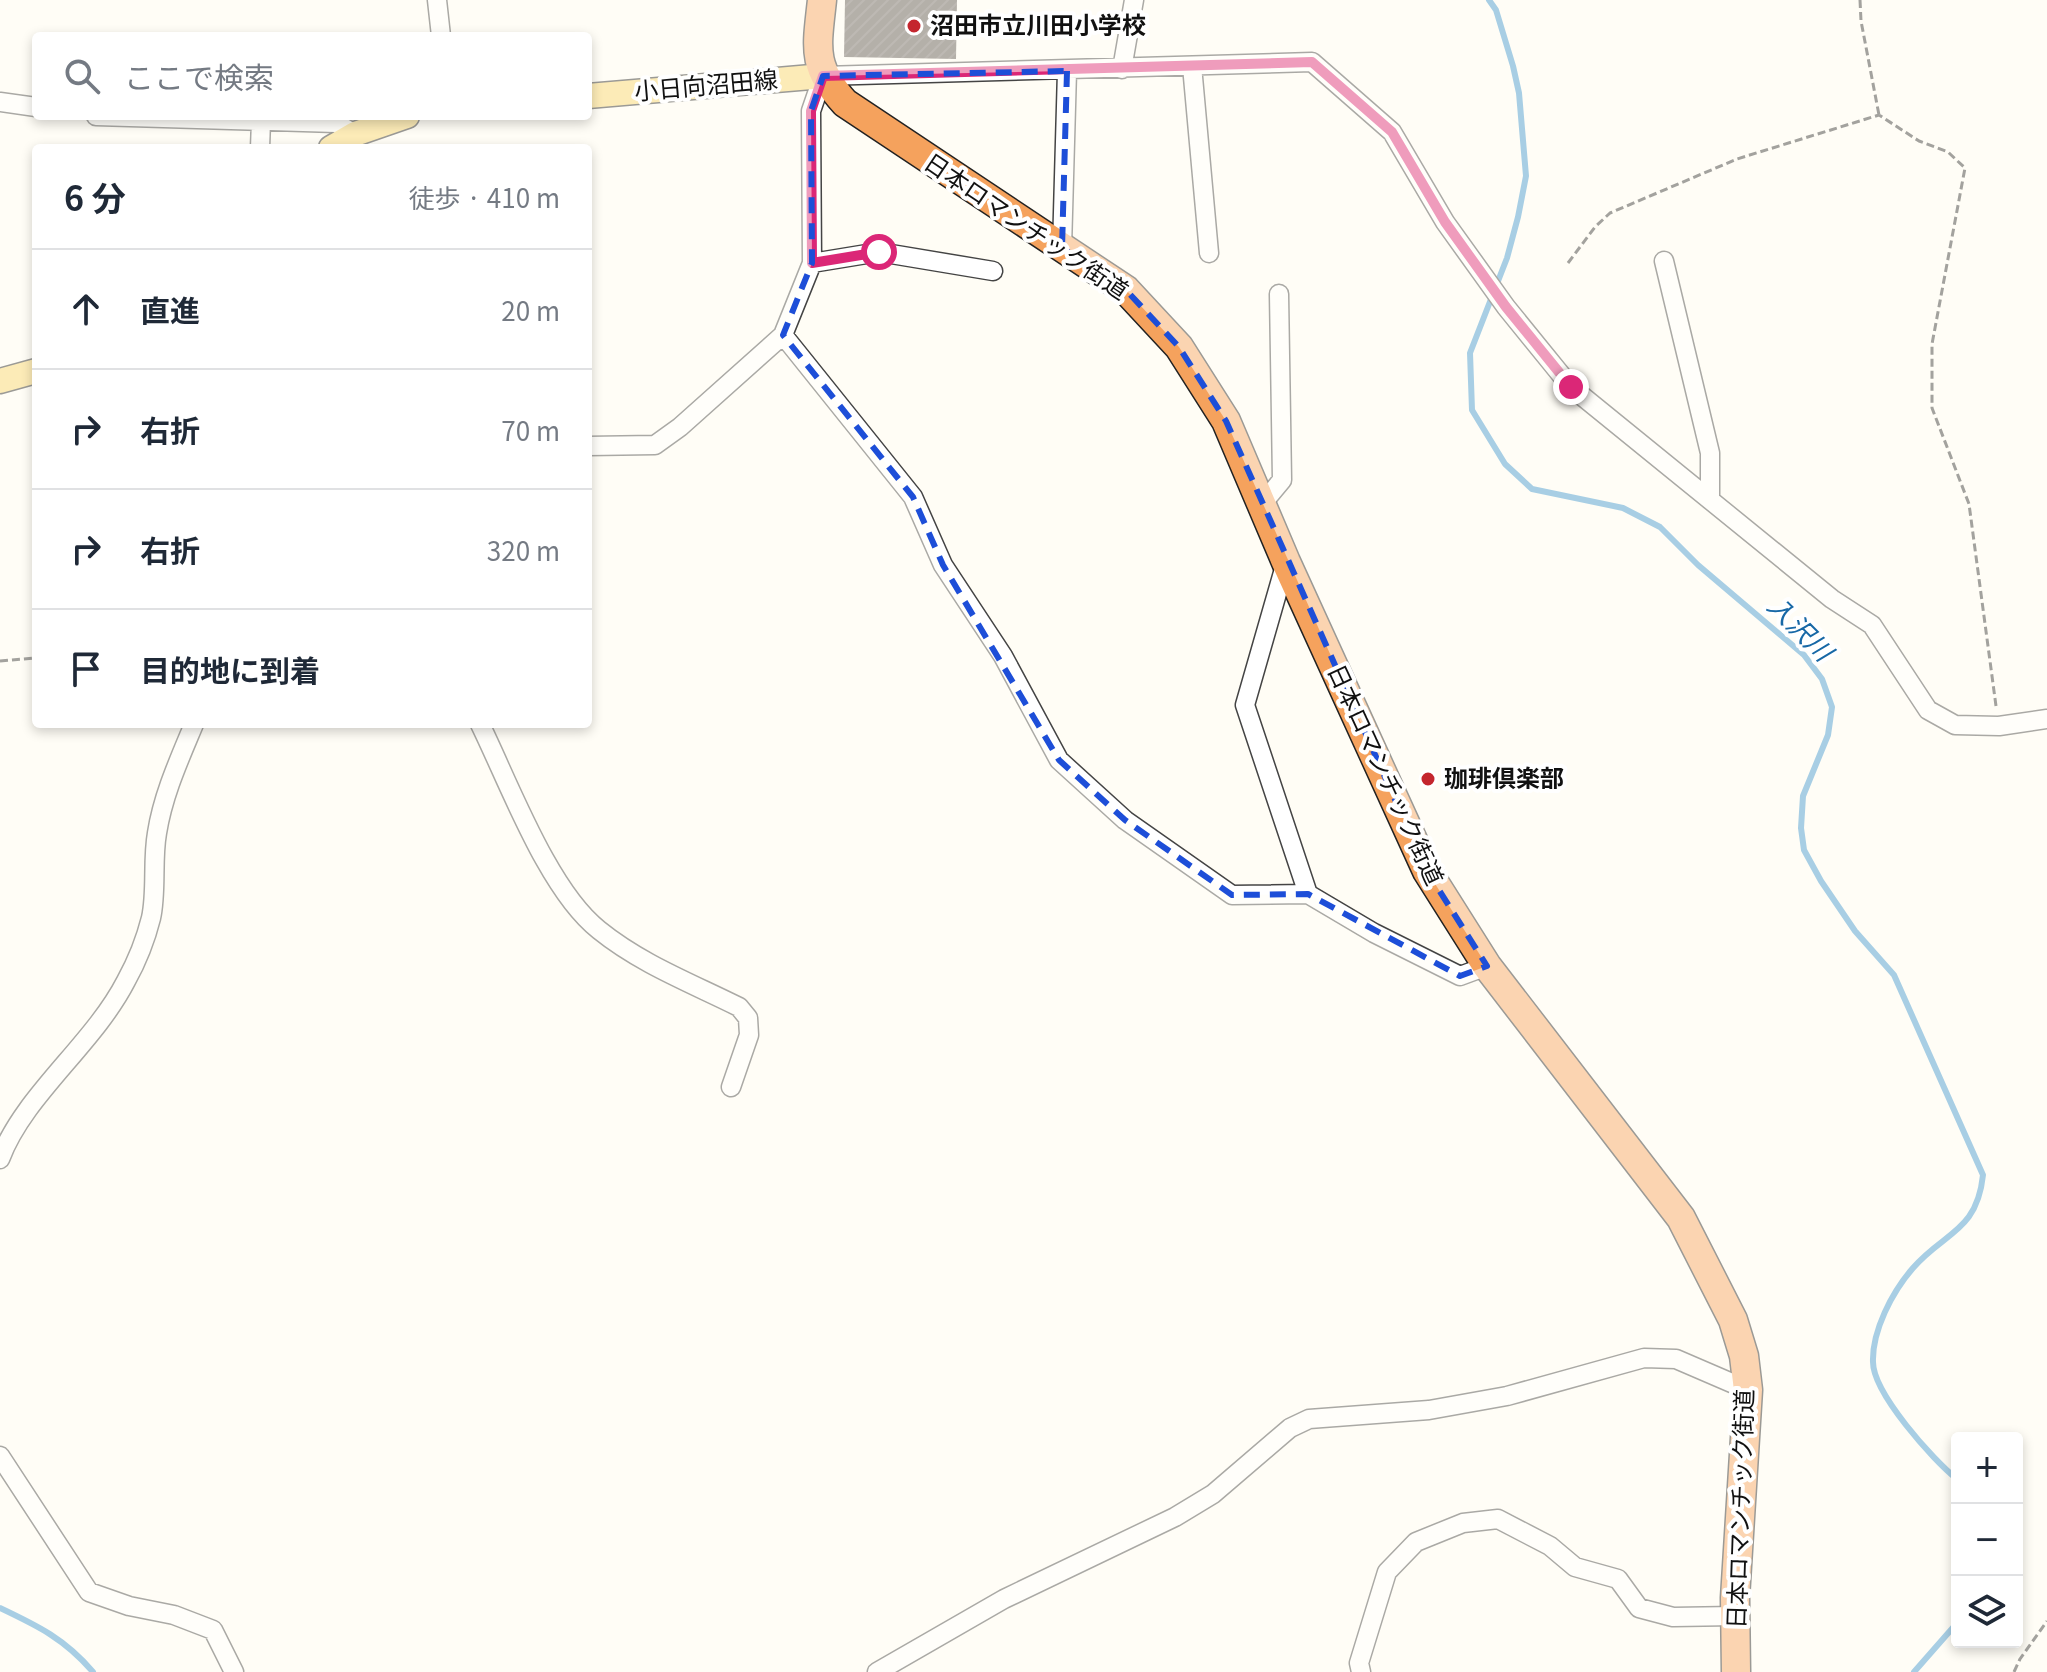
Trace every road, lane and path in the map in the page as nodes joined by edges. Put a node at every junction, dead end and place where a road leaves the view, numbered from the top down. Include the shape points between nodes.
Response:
1 (437, 0) edge
2 (822, 0) edge
3 (1134, 0) edge
4 (1860, 0) edge
5 (441, 32) edge
6 (1192, 66) junction
7 (1122, 69) junction
8 (1067, 71) junction
9 (823, 76) junction
10 (592, 96) edge
11 (0, 102) edge
12 (32, 106) edge
13 (1879, 115) junction
14 (228, 120) edge
15 (395, 120) edge
16 (261, 121) junction
17 (355, 134) junction
18 (260, 144) edge
19 (338, 144) edge
20 (1062, 248) junction
21 (1209, 253) dead end
22 (1664, 261) dead end
23 (812, 263) junction
24 (1568, 263) dead end
25 (993, 271) dead end
26 (1279, 294) dead end
27 (783, 335) junction
28 (32, 372) edge
29 (0, 381) edge
30 (592, 446) edge
31 (1710, 500) junction
32 (1262, 504) junction
33 (1286, 562) junction
34 (32, 658) edge
35 (0, 661) edge
36 (2047, 719) edge
37 (1999, 726) junction
38 (192, 728) edge
39 (482, 728) edge
40 (1308, 894) junction
41 (1487, 966) junction
42 (731, 1087) dead end
43 (0, 1159) edge
44 (1748, 1390) junction
45 (0, 1456) edge
46 (1735, 1616) junction
47 (2047, 1621) edge
48 (234, 1672) edge
49 (877, 1672) edge
50 (1361, 1672) edge
51 (1736, 1672) edge
52 (2014, 1672) edge

1 - 5 street
2 - 9 highway
3 - 7 street
4 - 13 path
6 - 7 street
6 - 21 street
6 - 31 street via 1312,62 1392,132 1445,222 1571,387
7 - 8 street
8 - 9 street
8 - 20 street
9 - 10 main road, 小日向沼田線
9 - 20 highway, 日本ロマンチック街道 via 865,119
9 - 23 street via 811,111
11 - 12 street
13 - 24 path via 1737,159 1610,213
13 - 37 path via 1919,141 1948,152 1965,168 1932,344 1932,408 1969,504
14 - 16 street
15 - 17 main road
16 - 17 street via 336,123
16 - 18 street
17 - 19 main road
20 - 32 highway, 日本ロマンチック街道 via 1126,290 1179,347 1226,421
22 - 31 street via 1710,453
23 - 25 street via 879,252
23 - 27 street
26 - 32 street via 1282,480
27 - 30 street via 655,445
27 - 40 street via 913,497 943,565 1003,656 1059,760 1125,820 1232,895
28 - 29 main road
31 - 37 street via 1872,625 1928,710 1955,725
32 - 33 highway, 日本ロマンチック街道
33 - 40 street via 1245,705
33 - 41 highway, 日本ロマンチック街道 via 1427,871
34 - 35 path
36 - 37 street
38 - 43 street via 166,791 151,919 127,980 100,1024 21,1119
39 - 42 street via 573,905 598,930 651,965 739,1007 748,1018 749,1035
40 - 41 street via 1460,976
41 - 44 highway, 日本ロマンチック街道 via 1681,1218 1733,1320
44 - 46 highway, 日本ロマンチック街道
44 - 49 street via 1676,1359 1644,1358 1507,1396 1429,1410 1309,1419 1175,1517 1004,1599
45 - 48 street via 89,1592 213,1630
46 - 50 street via 1673,1617 1639,1608 1618,1579 1575,1567 1550,1546 1498,1519 1463,1523 1416,1542 1387,1572 1359,1663
46 - 51 highway, 日本ロマンチック街道
47 - 52 path

